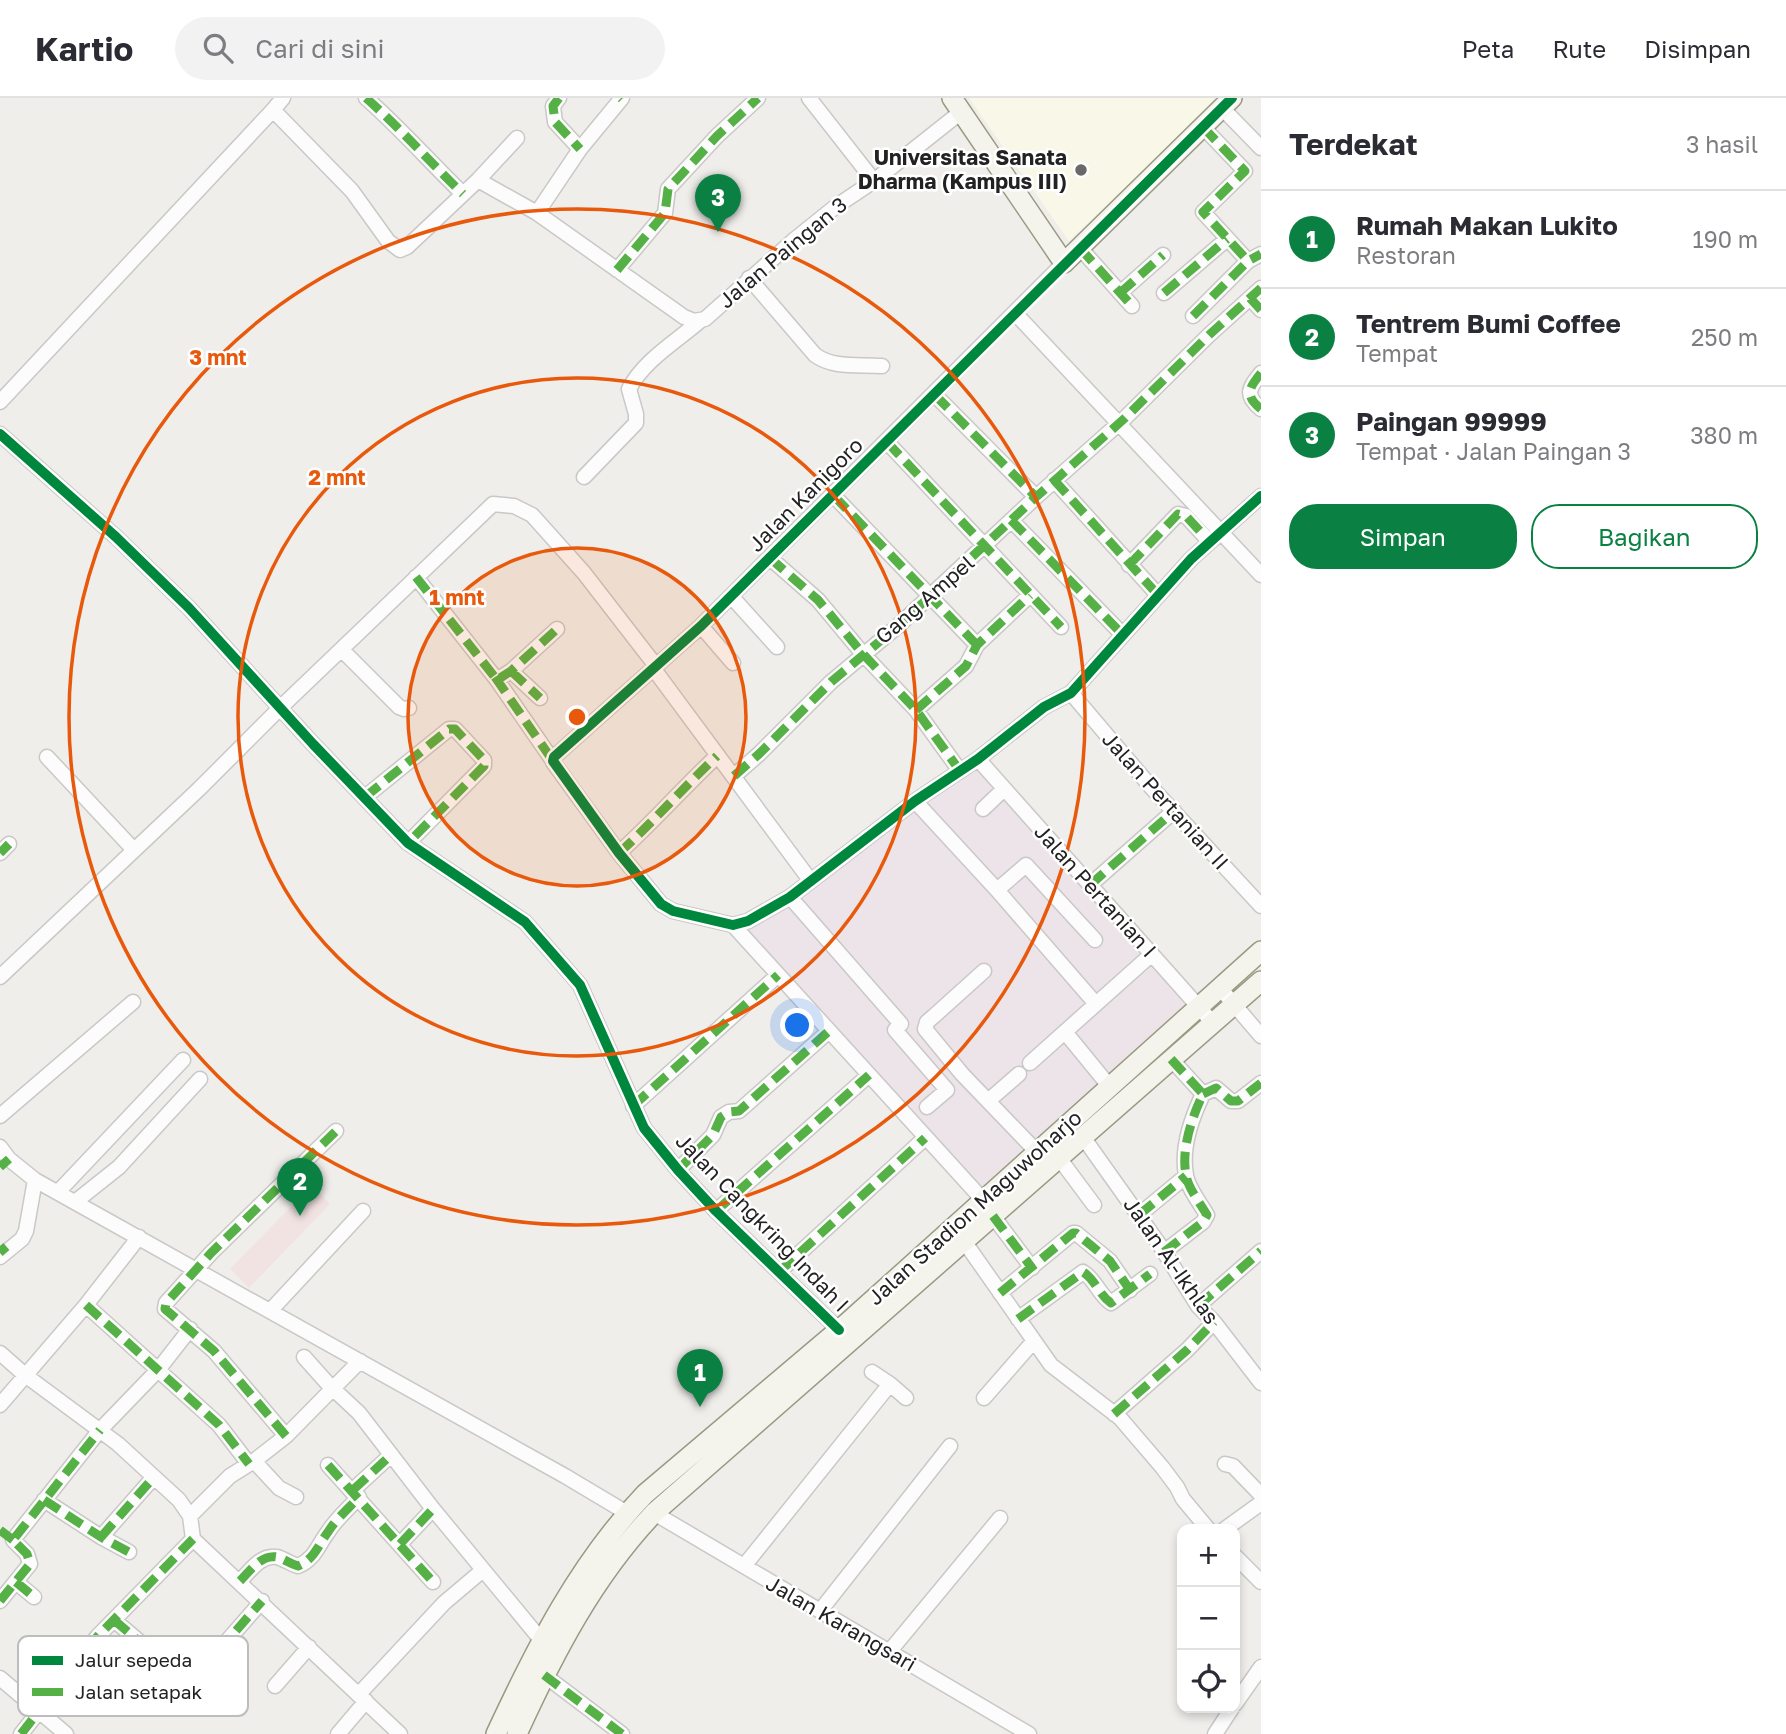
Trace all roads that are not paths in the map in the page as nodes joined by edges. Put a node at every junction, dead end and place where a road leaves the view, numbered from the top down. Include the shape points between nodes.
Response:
1 (283, 98) edge
2 (366, 98) edge
3 (559, 98) edge
4 (622, 98) edge
5 (758, 98) edge
6 (809, 98) edge
7 (1227, 103) edge
8 (957, 105) edge
9 (273, 110) junction
10 (1203, 127) junction
11 (517, 138) dead end
12 (1261, 148) edge
13 (580, 149) junction
14 (478, 180) junction
15 (874, 181) junction
16 (463, 194) junction
17 (537, 213) junction
18 (1227, 239) junction
19 (1080, 248) junction
20 (1163, 255) dead end
21 (1255, 257) edge
22 (1064, 263) junction
23 (617, 270) junction
24 (749, 278) junction
25 (1261, 288) edge
26 (1119, 293) junction
27 (1164, 293) dead end
28 (1250, 298) junction
29 (1132, 306) dead end
30 (1261, 310) edge
31 (1015, 313) junction
32 (1193, 316) dead end
33 (703, 320) junction
34 (882, 366) dead end
35 (1261, 373) edge
36 (935, 395) junction
37 (0, 402) edge
38 (1261, 409) edge
39 (1118, 424) junction
40 (0, 434) edge
41 (887, 442) junction
42 (584, 477) dead end
43 (1054, 480) junction
44 (834, 496) junction
45 (1261, 496) edge
46 (1035, 497) junction
47 (1012, 520) junction
48 (1221, 531) junction
49 (1210, 542) junction
50 (985, 546) junction
51 (770, 558) junction
52 (1129, 565) junction
53 (1261, 575) edge
54 (416, 577) junction
55 (1030, 595) junction
56 (1158, 595) junction
57 (731, 596) junction
58 (930, 597) junction
59 (701, 626) junction
60 (1061, 627) dead end
61 (557, 629) dead end
62 (1122, 634) junction
63 (977, 645) junction
64 (777, 647) dead end
65 (342, 650) junction
66 (863, 654) junction
67 (733, 663) dead end
68 (655, 667) junction
69 (511, 671) junction
70 (495, 677) junction
71 (1071, 693) junction
72 (540, 698) dead end
73 (280, 708) junction
74 (409, 708) dead end
75 (916, 710) junction
76 (717, 756) junction
77 (47, 757) dead end
78 (978, 759) junction
79 (553, 762) junction
80 (960, 771) junction
81 (734, 776) junction
82 (1004, 789) junction
83 (365, 797) junction
84 (915, 801) junction
85 (983, 808) dead end
86 (1174, 811) junction
87 (408, 843) junction
88 (134, 850) junction
89 (619, 853) junction
90 (810, 880) junction
91 (1090, 884) junction
92 (997, 890) junction
93 (790, 897) junction
94 (1261, 906) edge
95 (733, 925) junction
96 (1095, 940) dead end
97 (1261, 951) edge
98 (1152, 954) junction
99 (984, 971) dead end
100 (778, 975) junction
101 (0, 976) edge
102 (1261, 981) edge
103 (1220, 988) junction
104 (133, 1002) dead end
105 (1096, 1004) junction
106 (1234, 1004) junction
107 (1199, 1007) junction
108 (1213, 1023) junction
109 (829, 1031) junction
110 (1065, 1032) junction
111 (1261, 1036) edge
112 (1171, 1059) junction
113 (183, 1060) dead end
114 (1030, 1063) dead end
115 (962, 1074) junction
116 (1019, 1074) dead end
117 (869, 1075) junction
118 (200, 1079) dead end
119 (1261, 1083) edge
120 (1110, 1087) junction
121 (947, 1090) junction
122 (1203, 1094) junction
123 (988, 1101) junction
124 (633, 1106) junction
125 (927, 1107) dead end
126 (0, 1116) edge
127 (336, 1131) dead end
128 (1083, 1137) junction
129 (925, 1138) junction
130 (1037, 1152) junction
131 (3, 1158) edge
132 (1059, 1158) junction
133 (678, 1170) junction
134 (1186, 1176) junction
135 (35, 1180) junction
136 (58, 1192) junction
137 (75, 1202) junction
138 (1094, 1205) dead end
139 (988, 1208) junction
140 (363, 1211) dead end
141 (716, 1211) junction
142 (1139, 1215) junction
143 (959, 1234) junction
144 (139, 1237) junction
145 (1261, 1251) edge
146 (2, 1252) edge
147 (1164, 1252) junction
148 (1032, 1268) junction
149 (196, 1269) junction
150 (780, 1271) junction
151 (1150, 1274) dead end
152 (1130, 1290) junction
153 (1000, 1293) junction
154 (86, 1305) junction
155 (1198, 1306) junction
156 (270, 1311) junction
157 (1018, 1320) junction
158 (1214, 1322) junction
159 (190, 1329) junction
160 (839, 1330) junction
161 (1033, 1342) junction
162 (0, 1353) edge
163 (304, 1357) dead end
164 (359, 1361) junction
165 (158, 1370) junction
166 (872, 1372) dead end
167 (25, 1375) junction
168 (1261, 1383) edge
169 (890, 1384) junction
170 (333, 1389) junction
171 (906, 1398) dead end
172 (984, 1398) dead end
173 (0, 1405) edge
174 (1114, 1414) junction
175 (100, 1430) junction
176 (286, 1436) junction
177 (950, 1446) dead end
178 (391, 1455) junction
179 (252, 1463) junction
180 (695, 1464) junction
181 (1225, 1464) dead end
182 (328, 1465) dead end
183 (154, 1477) junction
184 (356, 1493) junction
185 (1261, 1495) edge
186 (296, 1497) dead end
187 (44, 1500) junction
188 (1261, 1503) edge
189 (433, 1509) junction
190 (627, 1513) junction
191 (654, 1513) junction
192 (190, 1516) junction
193 (1000, 1518) dead end
194 (1204, 1524) edge
195 (1233, 1524) edge
196 (0, 1530) edge
197 (101, 1537) junction
198 (13, 1539) junction
199 (193, 1539) junction
200 (400, 1544) junction
201 (129, 1552) dead end
202 (1240, 1561) edge
203 (744, 1566) junction
204 (483, 1570) junction
205 (594, 1570) junction
206 (240, 1581) junction
207 (16, 1582) junction
208 (433, 1582) dead end
209 (1261, 1582) edge
210 (34, 1597) dead end
211 (0, 1601) edge
212 (262, 1601) junction
213 (820, 1611) junction
214 (114, 1620) junction
215 (98, 1636) edge
216 (133, 1636) edge
217 (231, 1636) edge
218 (542, 1641) junction
219 (309, 1647) junction
220 (889, 1652) junction
221 (1260, 1671) edge
222 (544, 1675) junction
223 (0, 1678) edge
224 (275, 1686) dead end
225 (18, 1693) edge
226 (363, 1697) junction
227 (1240, 1697) edge
228 (1228, 1713) edge
229 (35, 1716) edge
230 (45, 1716) edge
231 (21, 1734) edge
232 (66, 1734) edge
233 (338, 1734) edge
234 (400, 1734) edge
235 (496, 1734) edge
236 (517, 1734) edge
237 (622, 1734) edge
238 (1029, 1734) edge
239 (1215, 1734) edge

1 - 9 street
2 - 16 street
3 - 13 street via 553,106 555,122
4 - 13 street
5 - 23 street via 668,189 665,212
6 - 15 street
7 - 10 main road, Jalan Kanigoro
7 - 12 street
8 - 15 street, Jalan Paingan 3
8 - 22 main road
9 - 16 street via 352,191 388,241 400,250
9 - 37 street
10 - 18 street via 1245,171 1203,212
10 - 19 main road, Jalan Kanigoro
11 - 14 street
13 - 17 street
14 - 16 street
14 - 17 street
15 - 24 street, Jalan Paingan 3
17 - 23 street
18 - 21 street
18 - 27 street
19 - 22 main road, Jalan Kanigoro
19 - 26 street
20 - 26 street
21 - 32 street
22 - 31 street, Jalan Kanigoro
23 - 33 street via 689,320
24 - 33 street, Jalan Paingan 3
24 - 34 street via 823,361
25 - 28 street, Gang Ampel
26 - 29 street
28 - 30 street
28 - 39 street, Gang Ampel
31 - 36 street, Jalan Kanigoro
31 - 39 street
33 - 42 street, Jalan Paingan 3 via 635,379 629,390 636,423
35 - 38 street via 1249,389
36 - 41 street, Jalan Kanigoro
36 - 46 street
39 - 43 street, Gang Ampel
39 - 48 street
40 - 73 street, Jalan Cangkring Indah I via 190,608
41 - 44 street, Jalan Kanigoro
41 - 50 street
43 - 46 street, Gang Ampel
43 - 52 street
44 - 51 street, Jalan Kanigoro
44 - 58 street
45 - 48 street
46 - 47 street, Gang Ampel
47 - 50 street, Gang Ampel
47 - 62 street
48 - 49 street
48 - 53 street
49 - 52 street via 1186,516 1178,514
49 - 56 street
50 - 55 street
50 - 58 street, Gang Ampel
51 - 57 street, Jalan Kanigoro
51 - 66 street via 818,600
52 - 56 street
54 - 65 street
54 - 68 street via 488,507 498,503 514,506 532,515 583,573
54 - 70 street
55 - 60 street
55 - 63 street
56 - 62 street
57 - 59 street, Jalan Kanigoro
57 - 64 street
58 - 63 street
58 - 66 street, Gang Ampel
59 - 67 street
59 - 68 street, Jalan Kanigoro
61 - 69 street
62 - 71 street
63 - 75 street via 966,666
65 - 73 street
65 - 74 street via 399,707
66 - 75 street
66 - 81 street, Gang Ampel
68 - 76 street
68 - 79 street, Jalan Kanigoro
69 - 70 street via 499,680
69 - 72 street
70 - 79 street
71 - 78 street
71 - 86 street, Jalan Pertanian II
73 - 83 street, Jalan Cangkring Indah I
73 - 88 street
75 - 80 street
76 - 81 street
76 - 89 street
77 - 88 street
78 - 80 street
78 - 82 street, Jalan Pertanian I
79 - 89 street
80 - 84 street
81 - 90 street
82 - 85 street
82 - 91 street, Jalan Pertanian I
83 - 87 street, Jalan Cangkring Indah I
83 - 87 street via 449,729 455,729 484,760 484,766
84 - 90 street
84 - 92 street
86 - 91 street
86 - 94 street, Jalan Pertanian II
87 - 124 street, Jalan Cangkring Indah I via 525,922 562,962 580,985
88 - 101 street
89 - 95 street via 667,908
90 - 93 street
91 - 98 street, Jalan Pertanian I
92 - 96 street via 1026,865
92 - 105 street
93 - 95 street
93 - 121 street via 901,1024 895,1030
95 - 100 street
97 - 103 main road, Jalan Stadion Maguwoharjo
98 - 105 street
98 - 107 street, Jalan Pertanian I
99 - 115 street via 927,1022 925,1029
100 - 109 street
100 - 124 street
102 - 106 main road, Jalan Stadion Maguwoharjo
103 - 106 street
103 - 107 main road, Jalan Stadion Maguwoharjo
104 - 126 street
105 - 110 street
106 - 108 main road, Jalan Stadion Maguwoharjo
106 - 111 street
107 - 108 street, Jalan Pertanian I
107 - 120 main road, Jalan Stadion Maguwoharjo
108 - 112 main road, Jalan Stadion Maguwoharjo
109 - 117 street
109 - 133 street via 738,1111 726,1113 715,1133
110 - 114 street
110 - 120 street
112 - 122 street
112 - 128 main road, Jalan Stadion Maguwoharjo
113 - 136 street
115 - 121 street
115 - 123 street
116 - 123 street
117 - 129 street
117 - 141 street
118 - 137 street via 119,1167
119 - 122 street via 1236,1102 1216,1088
120 - 130 main road, Jalan Stadion Maguwoharjo
121 - 125 street
122 - 134 street via 1193,1114
123 - 130 street
124 - 133 street, Jalan Cangkring Indah I via 644,1128
127 - 149 street
128 - 132 main road, Jalan Stadion Maguwoharjo
128 - 142 street, Jalan Al-Ikhlas
129 - 139 street
129 - 150 street
130 - 139 main road, Jalan Stadion Maguwoharjo
131 - 135 street
132 - 138 street
132 - 139 main road, Jalan Stadion Maguwoharjo
133 - 141 street, Jalan Cangkring Indah I
134 - 142 street
134 - 147 street via 1206,1218
135 - 136 street
135 - 146 street via 26,1231
136 - 137 street
137 - 144 street
139 - 143 main road, Jalan Stadion Maguwoharjo
139 - 148 street
140 - 156 street
141 - 150 street, Jalan Cangkring Indah I
142 - 147 street, Jalan Al-Ikhlas
143 - 153 street
143 - 160 main road, Jalan Stadion Maguwoharjo
143 - 180 main road, Jalan Stadion Maguwoharjo
144 - 149 street
144 - 154 street
145 - 155 street
147 - 155 street, Jalan Al-Ikhlas
148 - 152 street via 1078,1233 1110,1261
148 - 153 street
149 - 156 street
149 - 159 street via 165,1309
150 - 160 street, Jalan Cangkring Indah I
151 - 152 street
152 - 157 street via 1111,1303 1083,1272
153 - 157 street
154 - 165 street
154 - 167 street
155 - 158 street, Jalan Al-Ikhlas
156 - 164 street
157 - 161 street
158 - 168 street, Jalan Al-Ikhlas
158 - 174 street
159 - 165 street
159 - 176 street
160 - 180 main road, Jalan Stadion Maguwoharjo
161 - 172 street
161 - 174 street via 1051,1365
162 - 167 street
163 - 170 street
164 - 170 street
164 - 190 street
165 - 175 street
165 - 179 street via 219,1425
166 - 169 street
167 - 173 street
167 - 175 street
169 - 171 street
169 - 203 street
170 - 176 street
170 - 178 street via 359,1413
174 - 194 street
175 - 183 street
175 - 187 street
176 - 179 street
177 - 213 street
178 - 184 street
178 - 189 street
179 - 186 street
179 - 192 street via 229,1476
180 - 190 main road, Jalan Stadion Maguwoharjo
180 - 191 main road, Jalan Stadion Maguwoharjo
181 - 185 street via 1233,1466
182 - 184 street
183 - 192 street
183 - 197 street
184 - 200 street
184 - 206 street via 305,1563 298,1566 280,1558 263,1559
187 - 197 street
187 - 198 street
188 - 195 street
189 - 200 street
189 - 204 street
190 - 205 main road, Jalan Stadion Maguwoharjo
191 - 203 street, Jalan Karangsari
191 - 205 main road, Jalan Stadion Maguwoharjo
192 - 199 street
193 - 220 street
196 - 198 street
197 - 201 street
198 - 207 street via 30,1559
199 - 206 street
199 - 214 street
200 - 208 street
202 - 209 street
203 - 213 street, Jalan Karangsari
204 - 218 street
204 - 226 street via 444,1603
205 - 218 main road, Jalan Stadion Maguwoharjo
205 - 222 main road, Jalan Stadion Maguwoharjo
206 - 212 street
207 - 210 street
207 - 211 street
212 - 217 street
212 - 219 street
213 - 220 street, Jalan Karangsari
214 - 215 street
214 - 216 street
218 - 235 main road, Jalan Stadion Maguwoharjo
219 - 224 street
219 - 226 street
220 - 238 street, Jalan Karangsari
221 - 227 street
222 - 236 main road, Jalan Stadion Maguwoharjo
222 - 237 street
223 - 225 street
226 - 233 street
226 - 234 street
228 - 239 street
229 - 231 street
230 - 232 street

